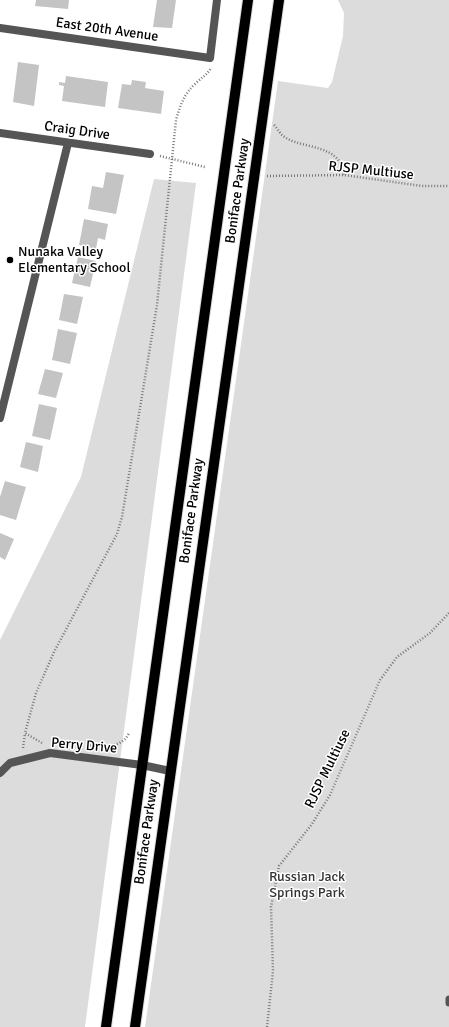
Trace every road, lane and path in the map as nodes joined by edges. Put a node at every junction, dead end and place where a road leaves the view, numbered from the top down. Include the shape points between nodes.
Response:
1 (218, 0) edge
2 (248, 0) edge
3 (279, 0) edge
4 (0, 28) edge
5 (212, 68) dead end
6 (270, 120) dead end
7 (0, 133) edge
8 (68, 143) junction
9 (150, 154) joint
10 (172, 159) junction
11 (205, 166) dead end
12 (344, 175) junction
13 (267, 176) dead end
14 (449, 186) edge
15 (0, 418) edge
16 (449, 613) edge
17 (129, 733) dead end
18 (49, 743) dead end
19 (80, 744) dead end
20 (142, 765) junction
21 (170, 771) junction
22 (0, 773) edge
23 (449, 999) edge
24 (449, 1003) edge
25 (106, 1027) edge
26 (135, 1027) edge
27 (267, 1027) edge

1 - 4 street, East 20th Avenue via 210,58
2 - 20 main road, Boniface Parkway
3 - 21 main road, Boniface Parkway
5 - 10 path via 182,100 176,120
6 - 12 path via 282,135 294,142 333,155 339,161
7 - 8 street, Craig Drive
8 - 9 street, Craig Drive
8 - 15 street
9 - 10 path
10 - 11 path
10 - 18 path via 157,305 122,517 117,534 54,652 36,693 25,733 42,743
12 - 13 path, RJSP Multiuse
12 - 14 path, RJSP Multiuse via 422,186
16 - 27 path, RJSP Multiuse via 430,633 397,657 380,680 330,795 312,824 279,866 271,907 273,971
17 - 19 path via 120,744
20 - 21 street, Perry Drive
20 - 22 street, Perry Drive via 50,753 10,763
20 - 25 main road, Boniface Parkway
21 - 26 main road, Boniface Parkway
23 - 24 lane

